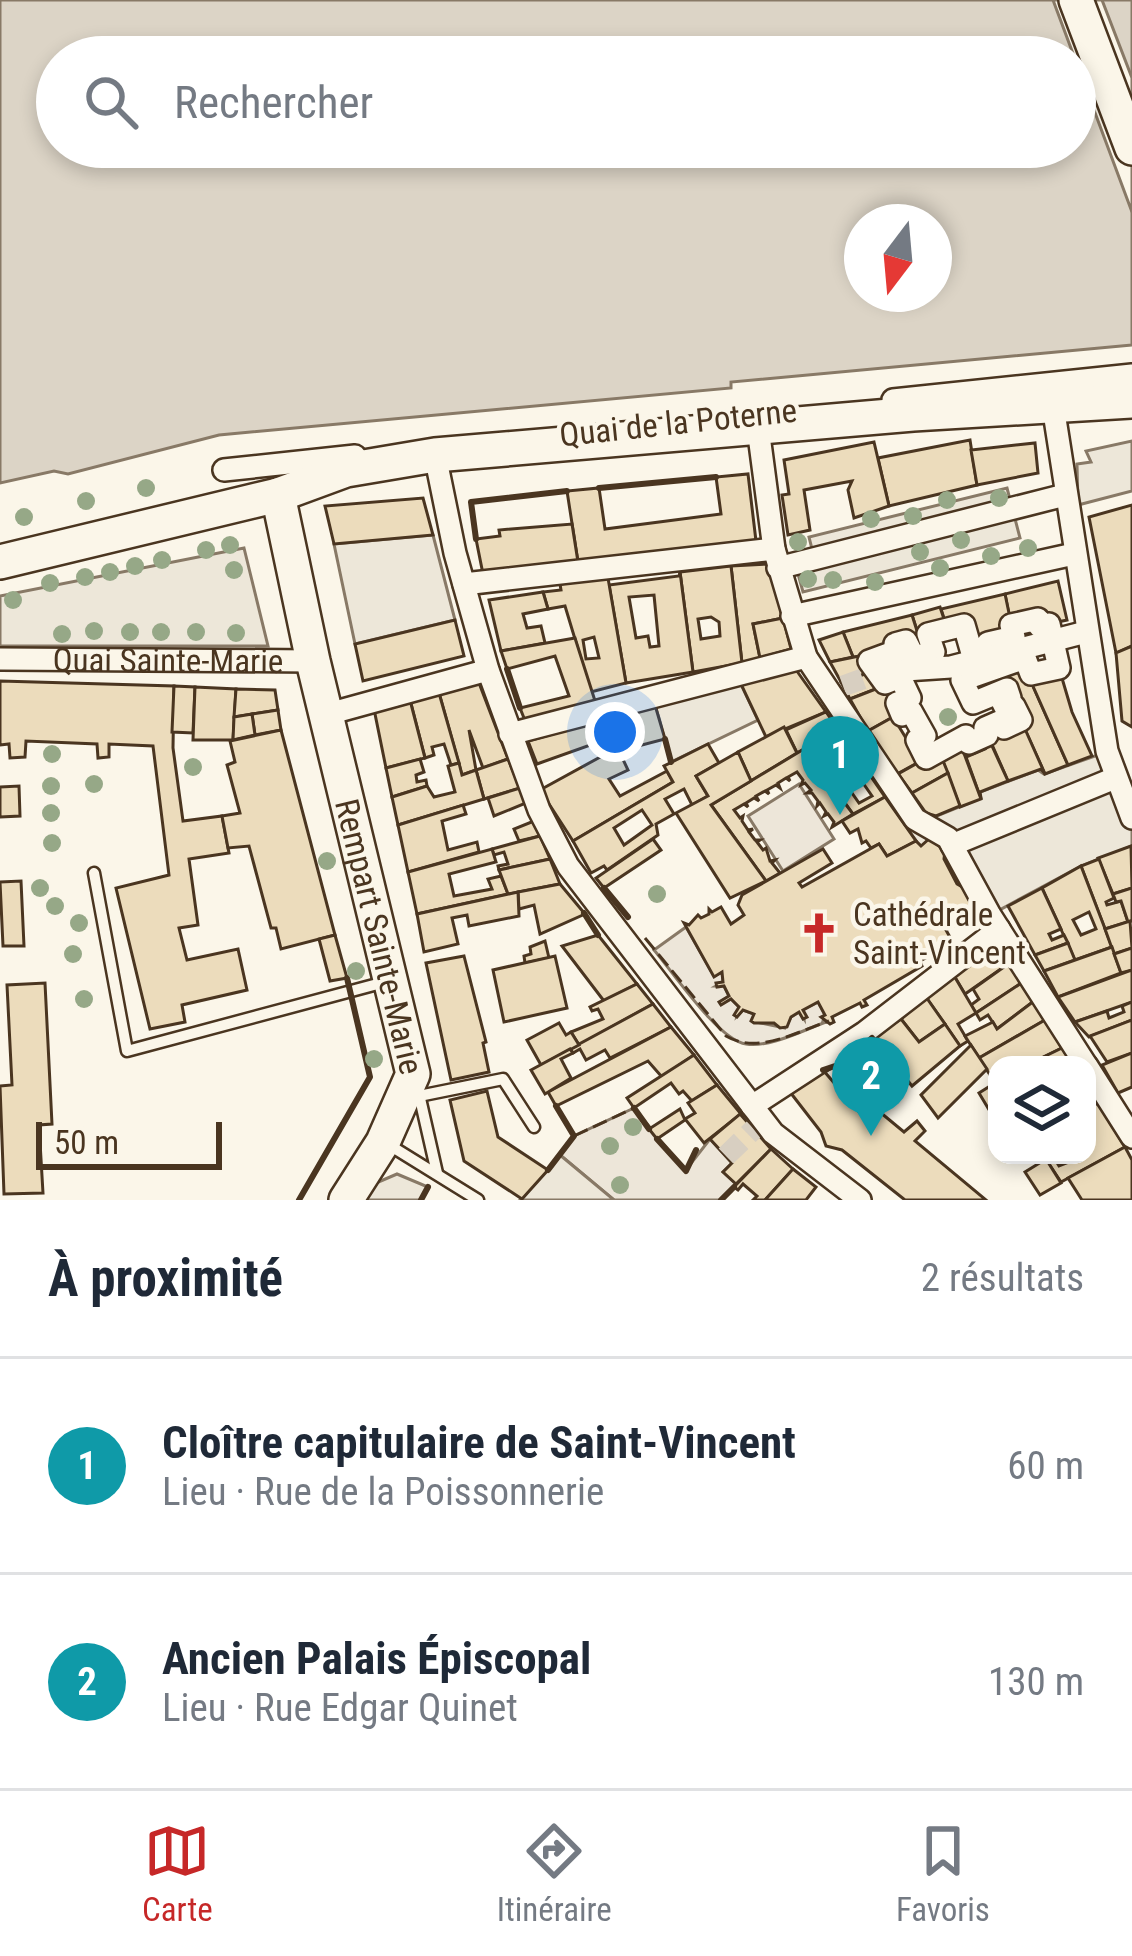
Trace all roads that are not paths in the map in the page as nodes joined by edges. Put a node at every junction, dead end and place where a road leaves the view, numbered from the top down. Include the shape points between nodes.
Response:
1 (1076, 0) edge
2 (1090, 36) edge
3 (1096, 53) edge
4 (1132, 148) edge
5 (1132, 375) edge
6 (1132, 400) edge
7 (1053, 406) junction
8 (758, 428) junction
9 (435, 455) junction
10 (224, 470) dead end
11 (278, 495) junction
12 (1065, 495) junction
13 (1074, 554) junction
14 (776, 558) junction
15 (0, 562) edge
16 (464, 584) junction
17 (792, 616) junction
18 (1086, 632) junction
19 (1052, 639) junction
20 (806, 657) junction
21 (0, 659) edge
22 (313, 661) junction
23 (488, 670) junction
24 (876, 674) junction
25 (328, 714) junction
26 (510, 734) junction
27 (1132, 745) edge
28 (1107, 751) junction
29 (1115, 778) junction
30 (1132, 818) edge
31 (952, 845) junction
32 (94, 874) dead end
33 (995, 922) junction
34 (392, 980) junction
35 (1081, 1056) edge
36 (1096, 1074) edge
37 (416, 1085) junction
38 (1122, 1100) edge
39 (752, 1106) junction
40 (534, 1127) dead end
41 (1132, 1137) edge
42 (383, 1142) junction
43 (437, 1173) junction
44 (346, 1200) edge
45 (478, 1200) edge
46 (860, 1200) edge

1 - 2 main road
3 - 4 main road
5 - 10 street, Quai de la Poterne
6 - 7 main road, Quai de la Poterne
7 - 8 main road, Quai de la Poterne
7 - 12 street
8 - 9 main road, Quai de la Poterne
8 - 14 street
9 - 11 main road, Quai de la Poterne via 346,470
9 - 16 street
11 - 15 main road
11 - 22 main road, Quai Sainte-Marie
12 - 13 street
12 - 14 street
13 - 17 street
13 - 18 street
14 - 16 street
14 - 17 street
16 - 23 street
17 - 20 street
18 - 19 street
18 - 28 street
19 - 24 street via 951,667
19 - 24 street via 1049,624 1038,619 1011,626 1014,638 972,652 964,625 946,628 928,634 934,652 914,656 906,641 896,644 900,662 888,653 869,661
19 - 24 street via 1059,668 1031,674 1025,658 962,680 973,703 1007,689 1010,698 1002,701 1021,720 1004,728 1000,721 985,728 988,734 969,742 966,736 926,758 917,740 925,736 897,704 910,698 900,677 885,683
20 - 26 street
20 - 31 street via 915,819
21 - 22 street, Quai Sainte-Marie
22 - 25 main road, Rempart Sainte-Marie
23 - 25 street
23 - 26 street
25 - 34 main road, Rempart Sainte-Marie
26 - 39 street via 568,866
27 - 28 street
28 - 29 street
29 - 30 street
29 - 31 street
31 - 33 street
32 - 34 lane via 127,1051
33 - 35 street
33 - 39 street via 864,1033
34 - 37 main road, Rempart Sainte-Marie
36 - 38 street
37 - 40 lane via 503,1079
37 - 42 main road, Rempart Sainte-Marie
37 - 43 lane
38 - 41 street
39 - 46 street via 772,1132
42 - 43 lane
42 - 44 main road, Rempart Sainte-Marie
43 - 45 lane

